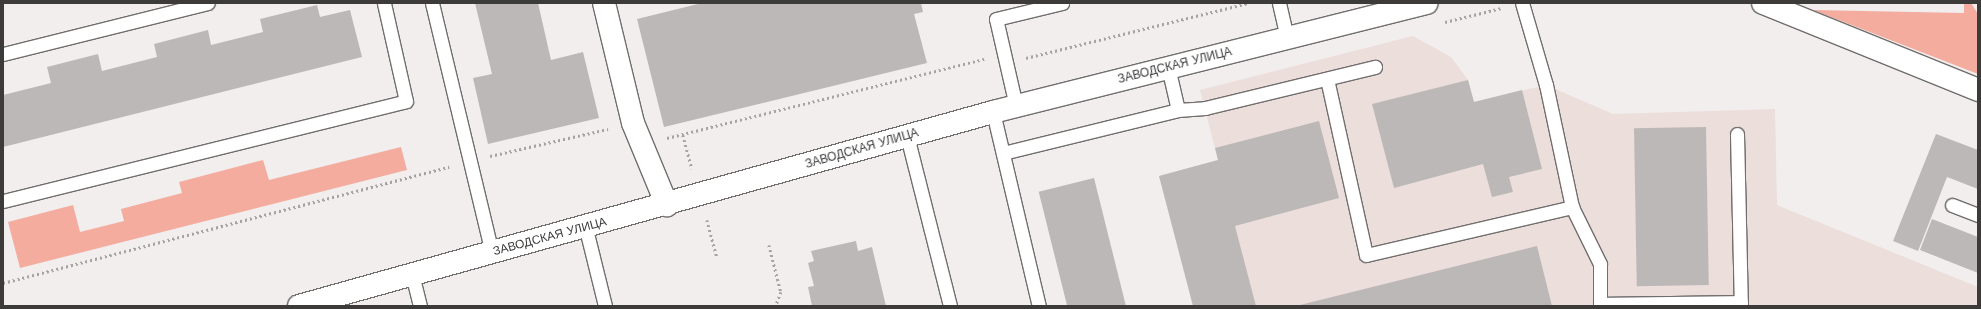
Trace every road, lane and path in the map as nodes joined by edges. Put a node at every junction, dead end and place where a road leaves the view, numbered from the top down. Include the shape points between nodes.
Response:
1 (208, 3) edge
2 (384, 3) edge
3 (432, 3) edge
4 (604, 3) edge
5 (1062, 3) edge
6 (1249, 3) edge
7 (1279, 3) edge
8 (1427, 3) edge
9 (1522, 3) edge
10 (1763, 3) edge
11 (1287, 37) junction
12 (3, 54) edge
13 (1004, 54) junction
14 (1168, 67) junction
15 (1375, 68) dead end
16 (1327, 79) junction
17 (1978, 90) edge
18 (1016, 106) junction
19 (1178, 110) junction
20 (993, 112) junction
21 (633, 123) junction
22 (1737, 134) dead end
23 (683, 135) junction
24 (908, 136) junction
25 (1003, 153) junction
26 (470, 161) junction
27 (693, 171) dead end
28 (3, 201) edge
29 (667, 205) junction
30 (1952, 205) dead end
31 (1572, 207) junction
32 (1978, 215) edge
33 (706, 219) dead end
34 (586, 229) junction
35 (769, 245) dead end
36 (492, 253) junction
37 (717, 257) dead end
38 (412, 274) junction
39 (3, 283) edge
40 (1741, 304) edge
41 (1600, 305) edge
42 (299, 306) edge
43 (420, 306) edge
44 (605, 306) edge
45 (776, 306) edge
46 (950, 306) edge
47 (1039, 306) edge

1 - 12 lane
2 - 28 lane via 406,101
3 - 26 lane
4 - 21 street
5 - 13 lane via 996,19
6 - 13 path via 1031,58
7 - 11 lane
8 - 11 street, ЗАВОДСКАЯ УЛИЦА
9 - 31 lane via 1546,85
10 - 17 street
11 - 14 street, ЗАВОДСКАЯ УЛИЦА
13 - 18 lane
13 - 23 path
14 - 18 street, ЗАВОДСКАЯ УЛИЦА
14 - 19 lane
15 - 16 lane
16 - 19 lane via 1204,108
16 - 31 lane via 1366,255
18 - 20 street, ЗАВОДСКАЯ УЛИЦА
19 - 25 lane
20 - 24 street, ЗАВОДСКАЯ УЛИЦА
20 - 25 lane
21 - 23 path via 657,141
21 - 26 path
21 - 29 street
22 - 40 lane
23 - 27 path
24 - 29 street, ЗАВОДСКАЯ УЛИЦА
24 - 46 lane
25 - 47 lane
26 - 36 lane
26 - 39 path
29 - 34 street, ЗАВОДСКАЯ УЛИЦА
30 - 32 lane
31 - 41 lane via 1600,264
33 - 37 path
34 - 36 street, ЗАВОДСКАЯ УЛИЦА
34 - 44 lane
35 - 45 path via 781,292
36 - 38 street, ЗАВОДСКАЯ УЛИЦА
38 - 42 street, ЗАВОДСКАЯ УЛИЦА
38 - 43 lane
40 - 41 lane

